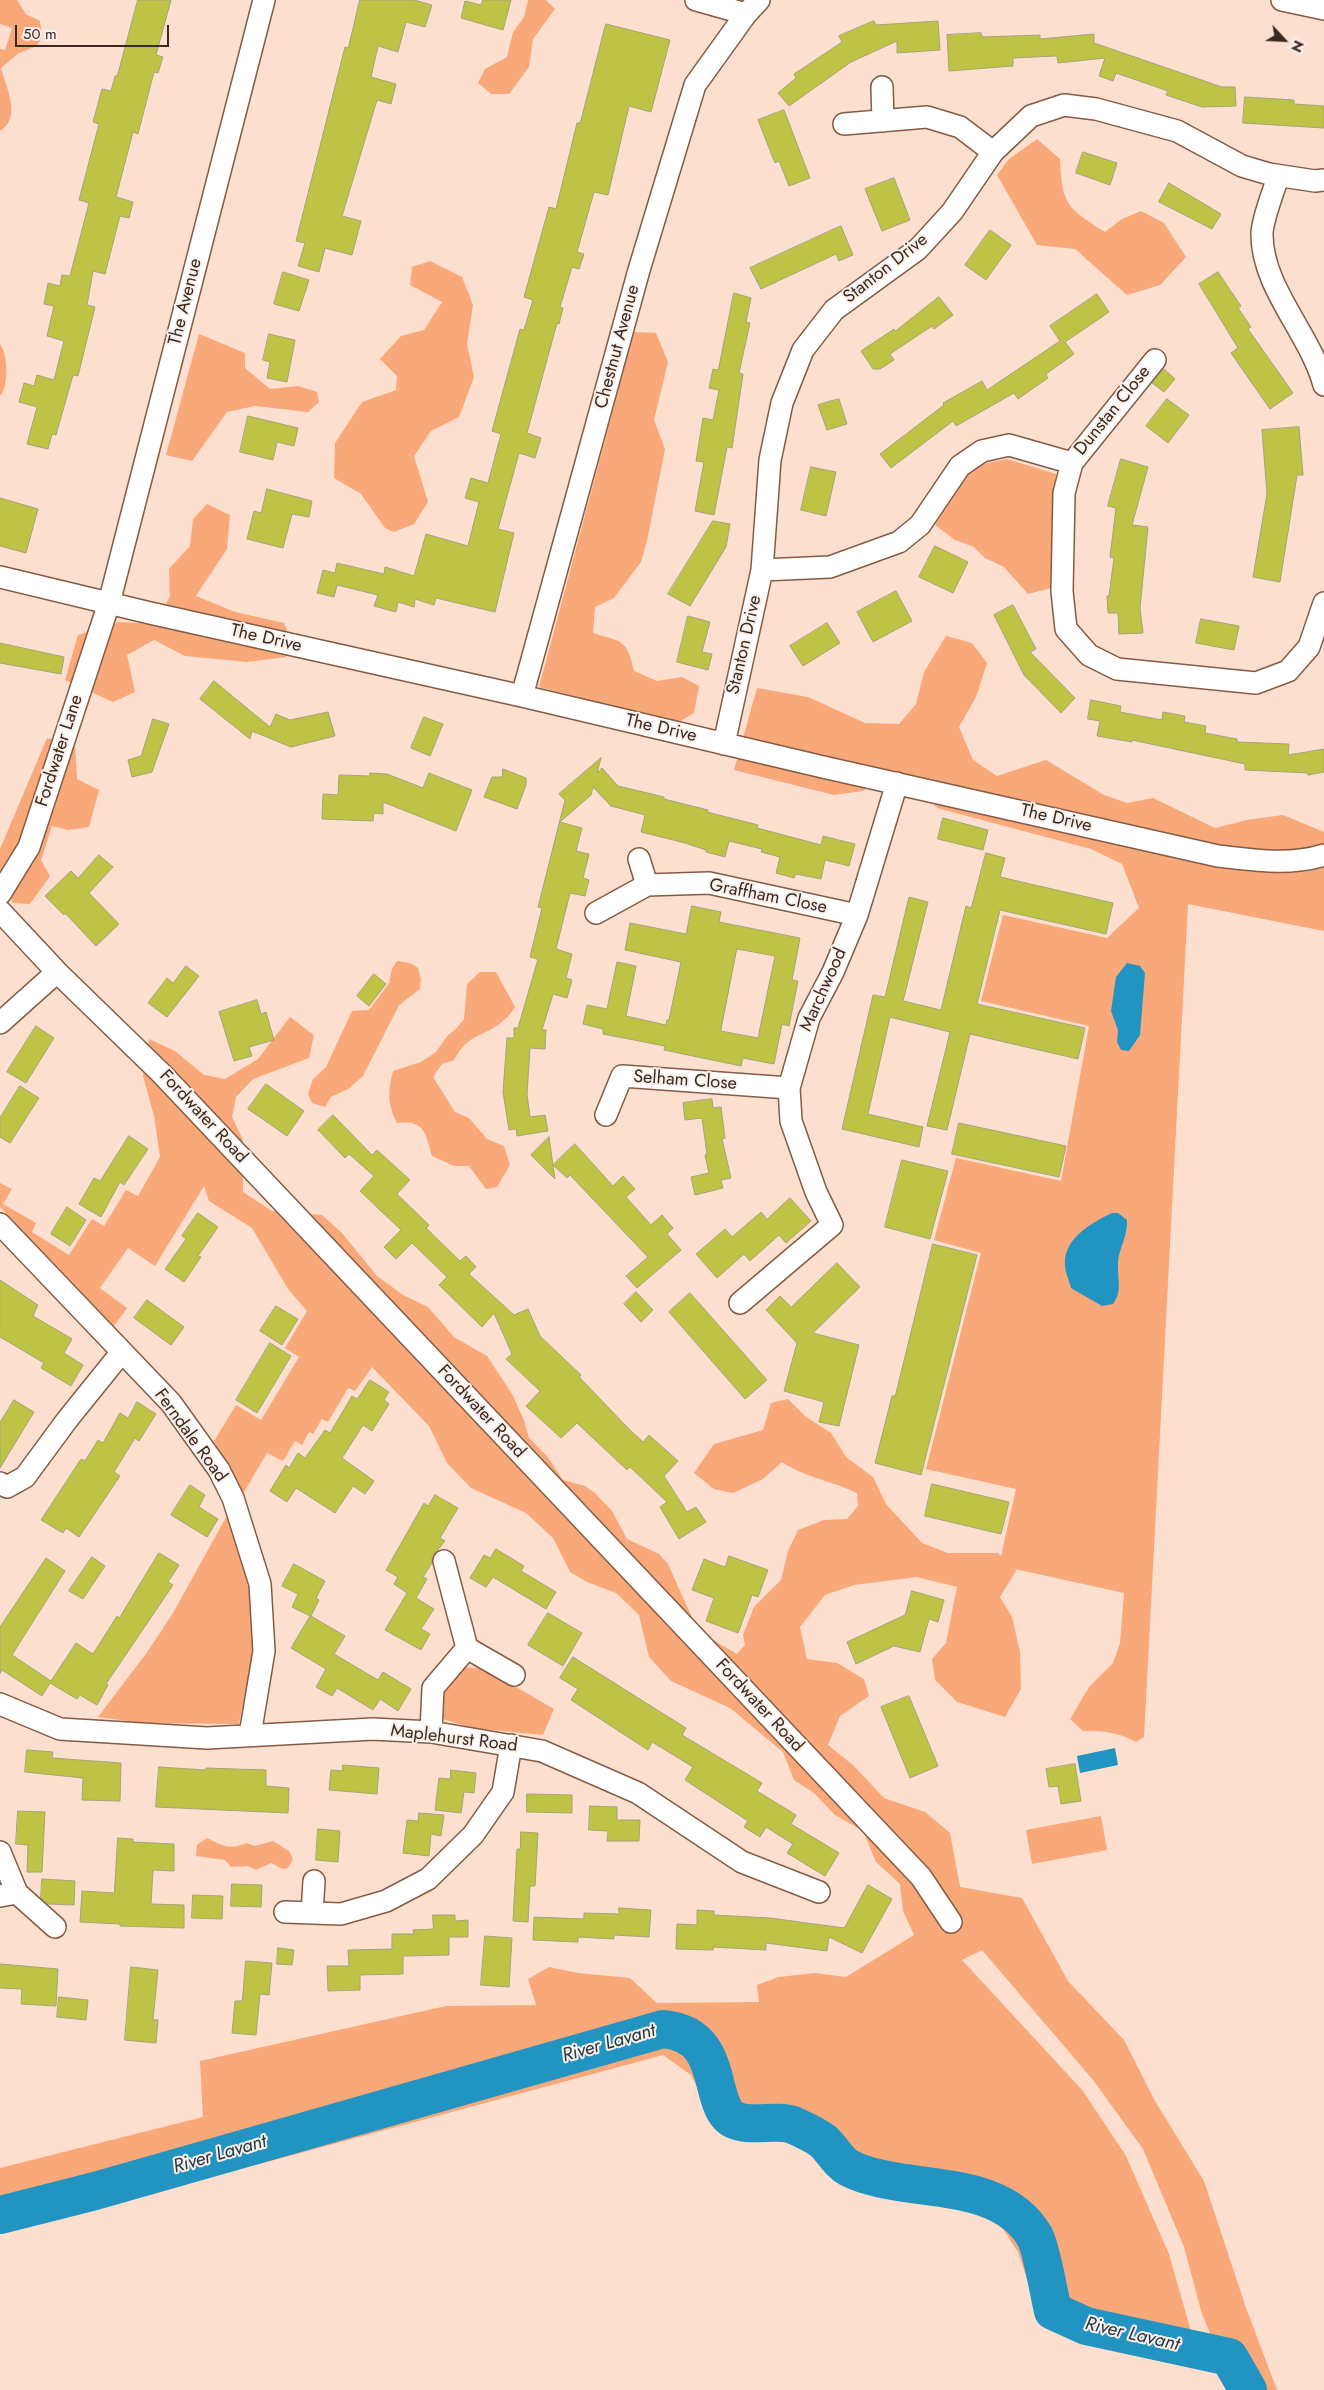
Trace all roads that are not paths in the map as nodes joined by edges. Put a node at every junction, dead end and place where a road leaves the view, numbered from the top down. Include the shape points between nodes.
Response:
1 (264, 0) edge
2 (696, 0) edge
3 (1282, 0) edge
4 (753, 7) edge
5 (1324, 9) edge
6 (882, 87) dead end
7 (883, 120) junction
8 (844, 124) dead end
9 (994, 152) junction
10 (1278, 177) junction
11 (1324, 180) edge
12 (1155, 360) dead end
13 (1324, 386) edge
14 (1072, 463) junction
15 (762, 570) junction
16 (0, 577) edge
17 (109, 603) junction
18 (1324, 603) edge
19 (522, 696) junction
20 (724, 744) junction
21 (897, 783) junction
22 (1324, 855) edge
23 (639, 859) dead end
24 (647, 885) junction
25 (0, 894) edge
26 (0, 911) edge
27 (596, 914) dead end
28 (857, 915) junction
29 (57, 972) junction
30 (0, 1023) edge
31 (789, 1088) junction
32 (606, 1115) dead end
33 (0, 1224) edge
34 (740, 1303) dead end
35 (121, 1353) junction
36 (0, 1483) edge
37 (444, 1562) dead end
38 (467, 1648) junction
39 (514, 1675) dead end
40 (0, 1704) edge
41 (431, 1732) junction
42 (250, 1736) junction
43 (511, 1745) junction
44 (0, 1852) edge
45 (314, 1881) dead end
46 (819, 1892) dead end
47 (8, 1895) edge
48 (285, 1912) dead end
49 (312, 1913) junction
50 (951, 1922) dead end
51 (55, 1927) dead end

1 - 17 street, The Avenue
2 - 4 street, Chestnut Avenue
3 - 5 street
4 - 19 street, Chestnut Avenue via 695,85 639,270
6 - 7 street
7 - 8 street
7 - 9 street via 927,117 960,127
9 - 10 street, Stanton Drive via 1031,116 1064,105 1096,109 1177,131 1242,166
9 - 15 street, Stanton Drive via 952,212 918,249 834,310 803,350 782,403 770,460
10 - 11 street, Stanton Drive
10 - 13 street via 1262,232 1269,276 1297,324
12 - 14 street, Dunstan Close
14 - 15 street via 1009,445 982,452 960,466 920,525 899,542 830,567
14 - 18 street via 1064,494 1062,591 1066,629 1089,654 1117,668 1256,683 1288,671 1309,647
15 - 20 street, Stanton Drive
16 - 17 street, The Drive
17 - 19 street, The Drive
17 - 25 street, Fordwater Lane via 29,847
19 - 20 street, The Drive
20 - 21 street, The Drive
21 - 22 street, The Drive via 1218,856 1274,862 1309,860
21 - 28 street, Marchwood
23 - 24 street
24 - 27 street, Graffham Close
24 - 28 street, Graffham Close via 709,882
26 - 29 street, Fordwater Road
28 - 31 street, Marchwood via 809,1018
29 - 30 street
29 - 50 street, Fordwater Road via 162,1074 921,1877
31 - 32 street, Selham Close via 622,1076
31 - 34 street, Marchwood via 791,1121 816,1192 832,1224
33 - 35 street, Ferndale Road
35 - 36 street via 25,1477 8,1487
35 - 42 street, Ferndale Road via 171,1403 219,1470 233,1498 260,1584 264,1652
37 - 38 street
38 - 39 street
38 - 41 street via 434,1688
40 - 42 street, Maplehurst Road via 60,1729 207,1738
41 - 42 street, Maplehurst Road via 373,1729
41 - 43 street, Maplehurst Road
43 - 46 street, Maplehurst Road via 542,1751 638,1793 742,1862
43 - 49 street via 503,1792 474,1835 428,1879 386,1901 341,1914
44 - 47 street
45 - 49 street
47 - 51 street
48 - 49 street

